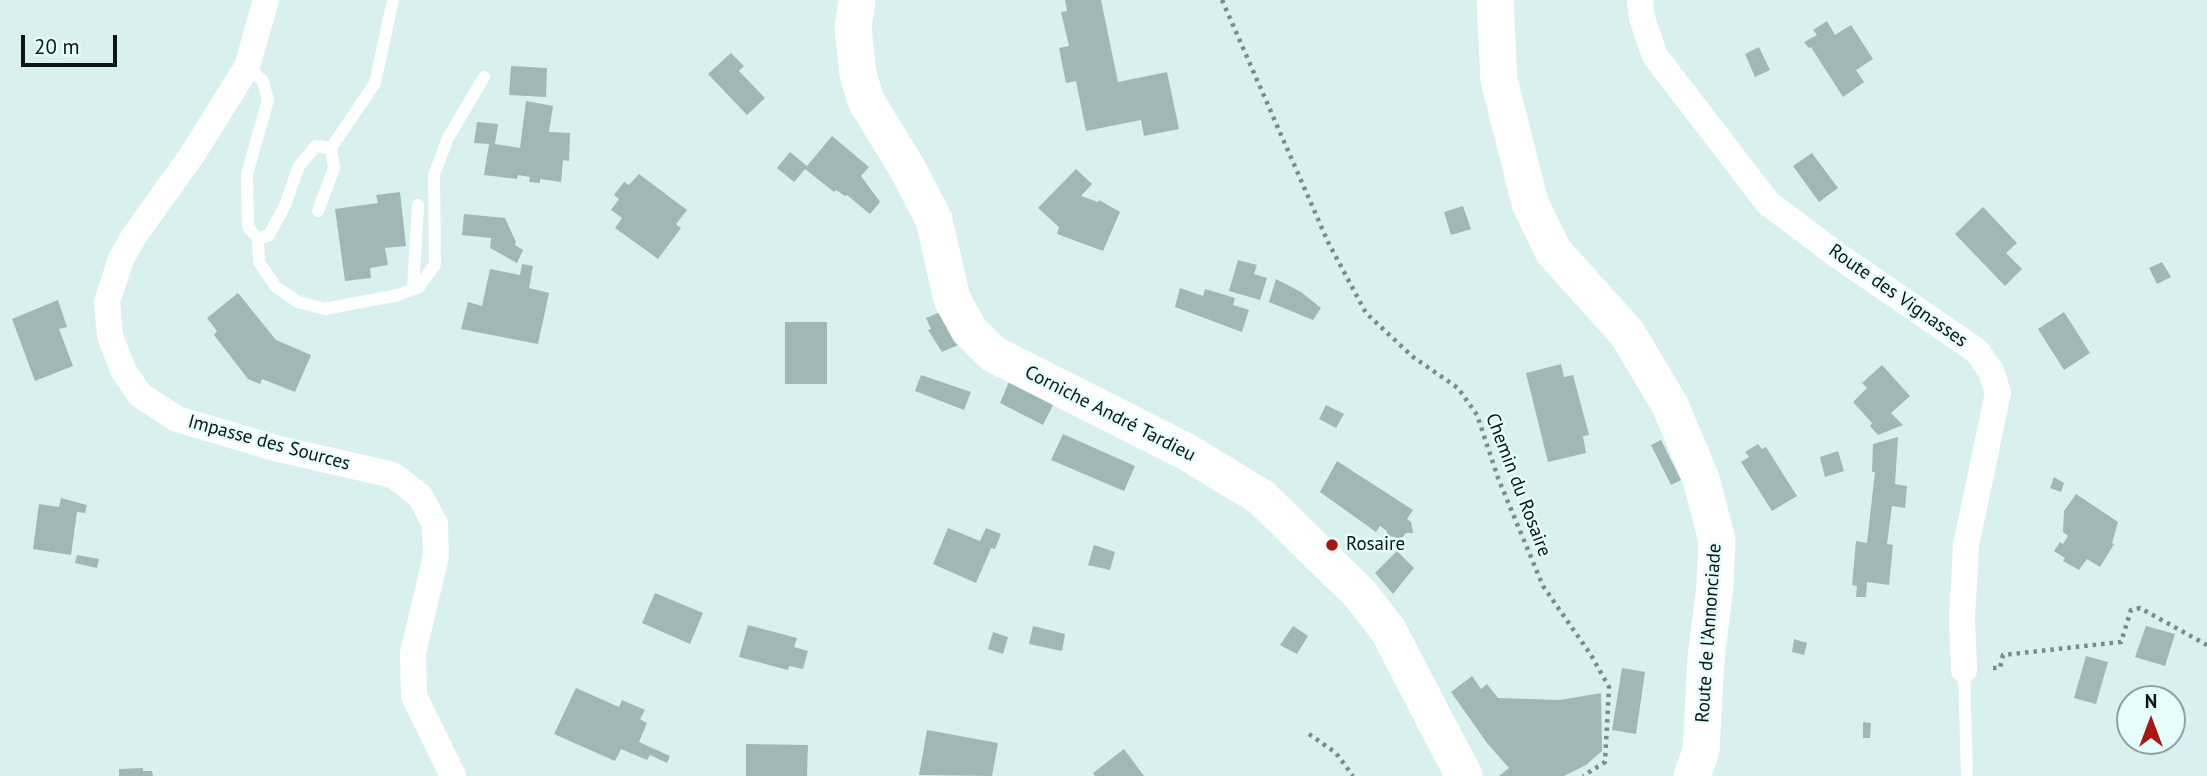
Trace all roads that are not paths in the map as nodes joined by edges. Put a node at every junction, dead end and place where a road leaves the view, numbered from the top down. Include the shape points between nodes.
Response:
1 (266, 0) edge
2 (393, 0) edge
3 (857, 0) edge
4 (1495, 0) edge
5 (1640, 0) edge
6 (247, 67) junction
7 (484, 76) dead end
8 (331, 148) junction
9 (418, 205) dead end
10 (318, 211) dead end
11 (258, 239) junction
12 (413, 289) junction
13 (1964, 670) joint
14 (453, 776) edge
15 (1464, 776) edge
16 (1692, 776) edge
17 (1967, 776) edge

1 - 6 street, Impasse des Sources
2 - 8 lane via 374,83
3 - 15 street, Corniche André Tardieu via 853,28 866,101 934,220 952,299 969,330 993,354 1185,451 1261,497 1360,594 1388,630
4 - 16 street, Route de l'Annonciade via 1499,80 1530,203 1553,251 1627,333 1670,405 1701,479 1717,540 1701,751
5 - 13 street, Route des Vignasses via 1655,56 1768,203 1977,351 1992,372 1998,393 1966,545
6 - 11 lane via 263,81 268,100 247,174 248,227
6 - 14 street, Impasse des Sources via 121,259 107,302 110,336 123,370 140,395 177,419 393,475 420,496 435,524 436,556 413,653 414,696
7 - 12 lane via 448,138 434,175 435,264
8 - 10 lane via 334,168
8 - 11 lane via 316,146 299,166 269,235
9 - 12 lane
11 - 12 lane via 259,262 276,287 298,302 325,309
13 - 17 lane, Route des Vignasses

